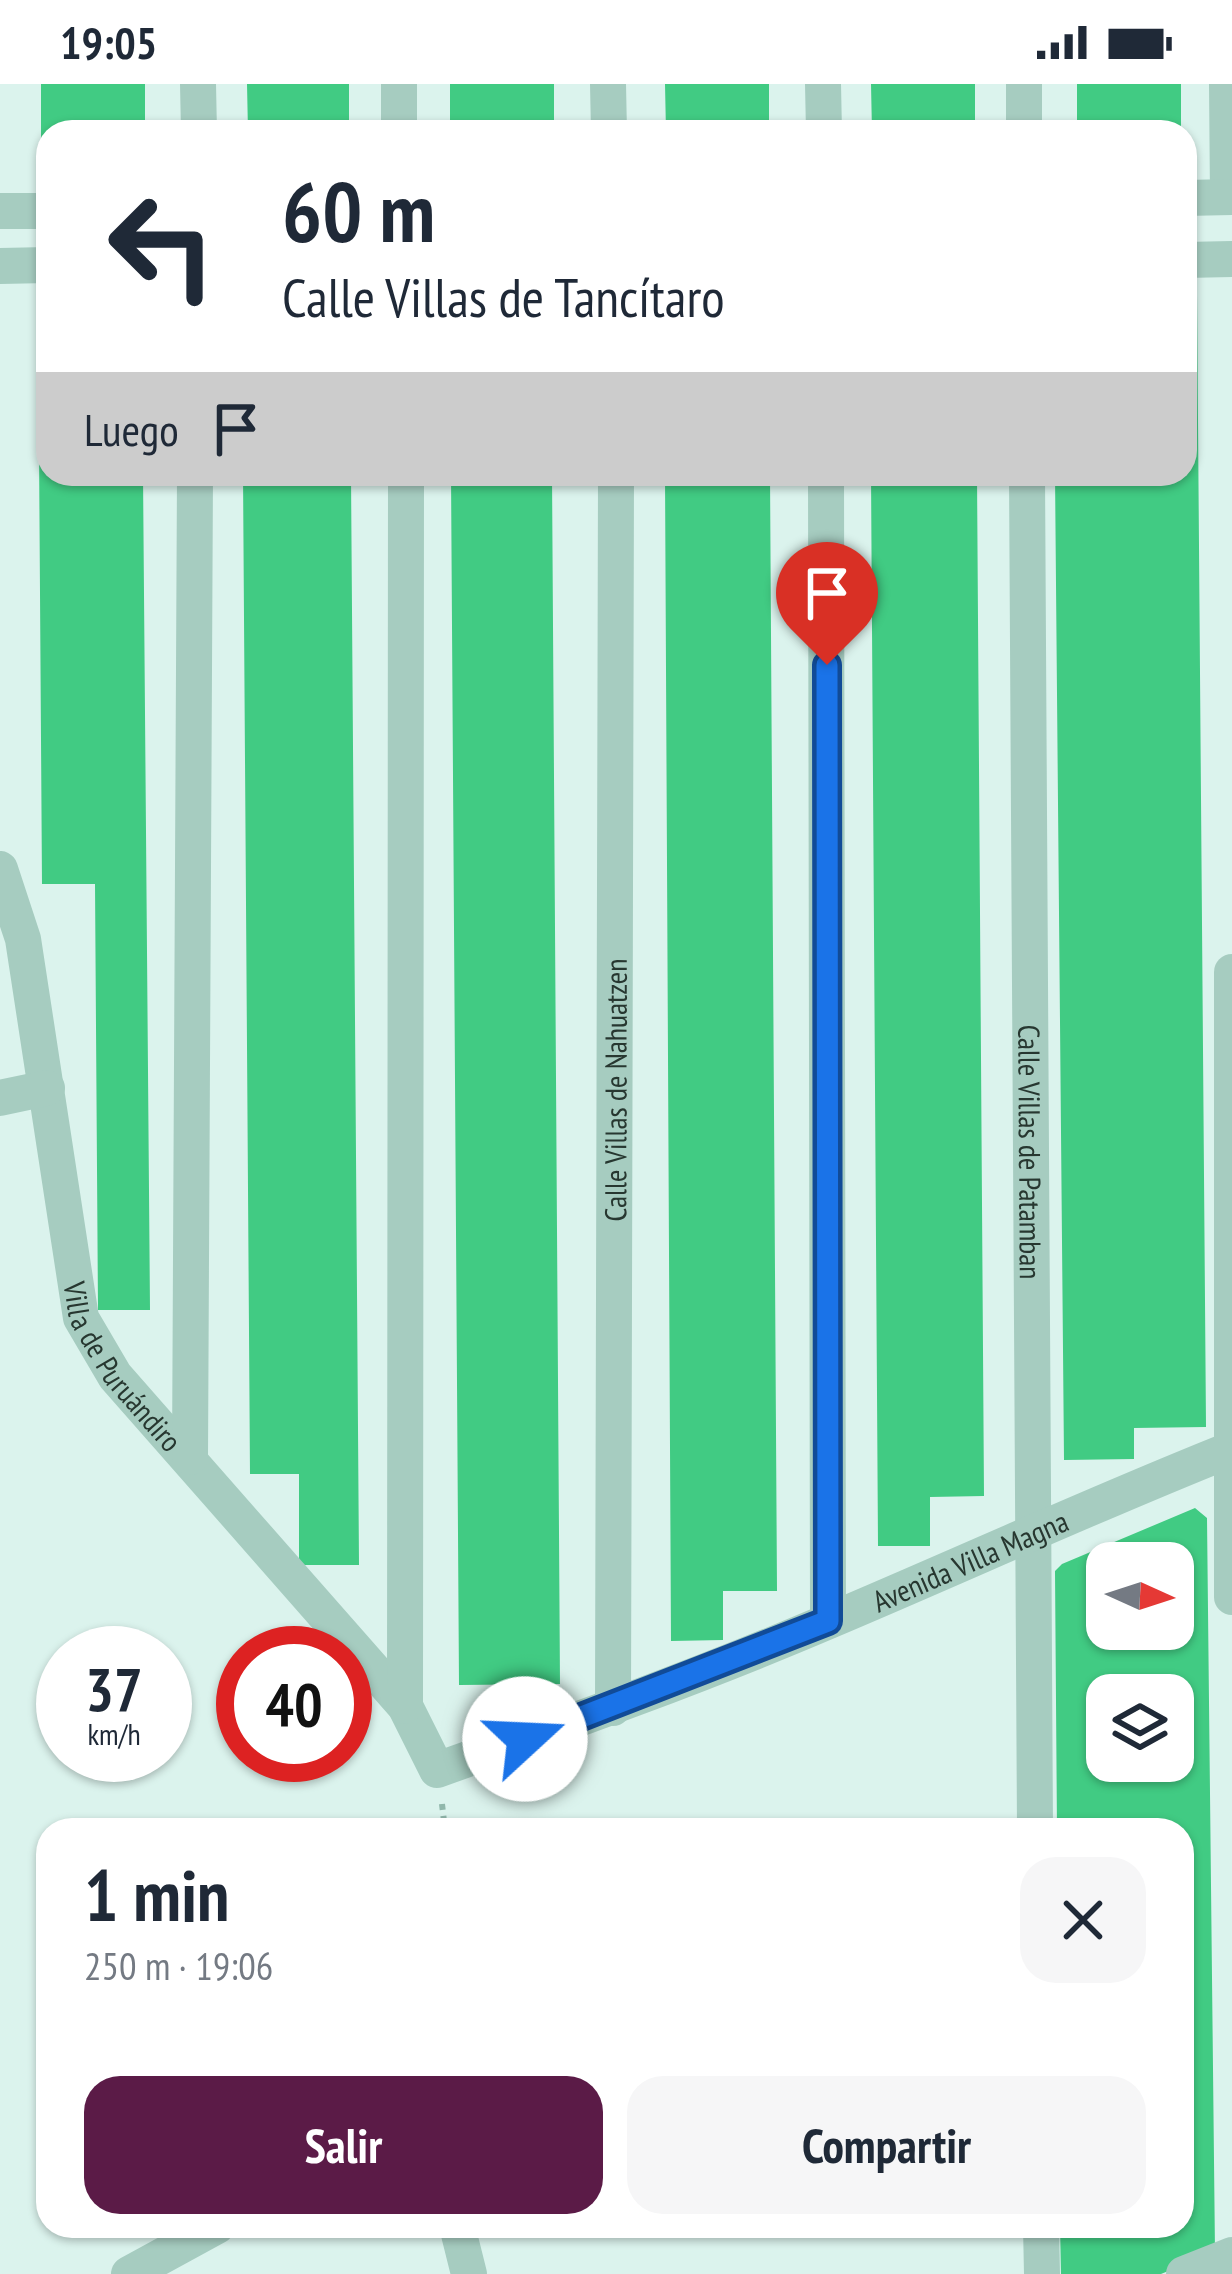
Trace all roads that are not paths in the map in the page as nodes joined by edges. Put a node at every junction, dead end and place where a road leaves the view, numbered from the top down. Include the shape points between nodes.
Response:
1 (198, 84) edge
2 (399, 84) edge
3 (608, 84) edge
4 (823, 84) edge
5 (1024, 84) edge
6 (1227, 84) edge
7 (199, 120) edge
8 (399, 120) edge
9 (609, 120) edge
10 (824, 120) edge
11 (1024, 120) edge
12 (1230, 197) edge
13 (1197, 198) edge
14 (0, 211) edge
15 (36, 211) edge
16 (1232, 259) edge
17 (1197, 260) edge
18 (36, 265) edge
19 (0, 266) edge
20 (195, 486) edge
21 (406, 486) edge
22 (616, 486) edge
23 (826, 486) edge
24 (1027, 486) edge
25 (0, 869) edge
26 (1232, 972) edge
27 (47, 1088) junction
28 (0, 1098) edge
29 (1231, 1450) edge
30 (190, 1457) junction
31 (1030, 1532) junction
32 (1232, 1597) edge
33 (828, 1621) junction
34 (405, 1706) junction
35 (613, 1708) junction
36 (437, 1770) joint
37 (1035, 1818) edge
38 (204, 2238) edge
39 (460, 2238) edge
40 (1041, 2238) edge
41 (1232, 2255) edge
42 (179, 2262) edge
43 (128, 2274) edge
44 (469, 2274) edge
45 (1042, 2274) edge
46 (1184, 2274) edge

1 - 7 street
2 - 8 street
3 - 9 street
4 - 10 street
5 - 11 street
6 - 12 street
12 - 13 street
14 - 15 street
16 - 17 street
18 - 19 street
20 - 30 street
21 - 34 street
22 - 35 street, Calle Villas de Nahuatzen
23 - 33 street
24 - 31 street, Calle Villas de Patamban
25 - 27 street, Villa de Puruándiro via 23,939
26 - 29 street
27 - 28 street
27 - 30 street, Villa de Puruándiro via 81,1318 115,1376
29 - 31 street, Avenida Villa Magna
29 - 32 street
30 - 34 street, Villa de Puruándiro
31 - 33 street, Avenida Villa Magna
31 - 37 street, Calle Villas de Patamban
33 - 35 street, Avenida Villa Magna
34 - 36 street, Villa de Puruándiro
35 - 36 street, Avenida Villa Magna
38 - 42 street
39 - 44 street
40 - 45 street
41 - 46 street
42 - 43 street

